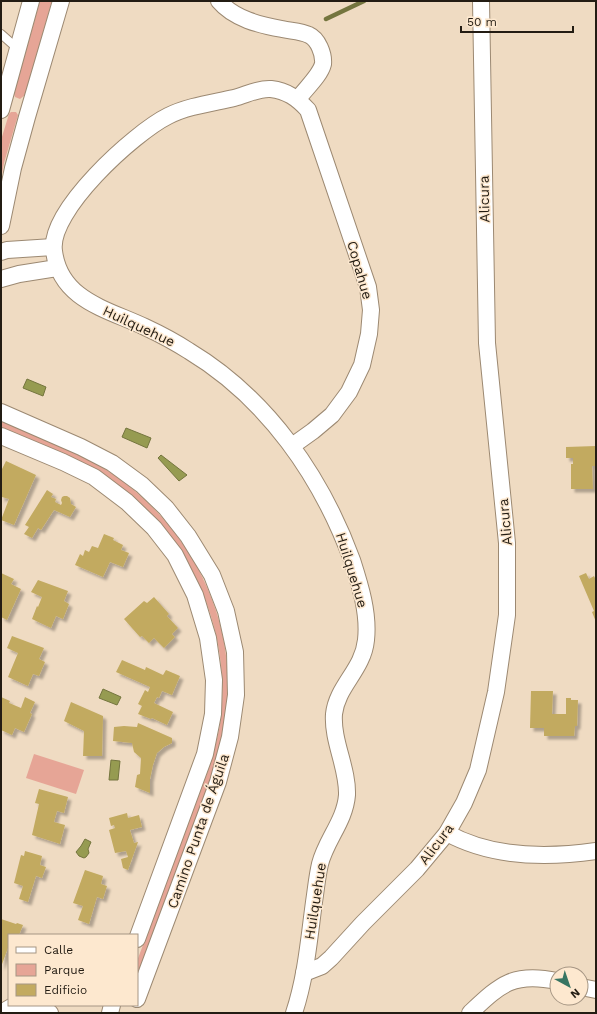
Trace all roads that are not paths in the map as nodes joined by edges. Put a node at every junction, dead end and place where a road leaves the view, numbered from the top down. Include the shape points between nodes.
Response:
1 (31, 1) edge
2 (61, 1) edge
3 (219, 1) edge
4 (481, 1) edge
5 (1, 34) edge
6 (18, 50) junction
7 (298, 99) junction
8 (2, 105) edge
9 (30, 107) junction
10 (1, 226) edge
11 (53, 247) junction
12 (1, 252) edge
13 (57, 268) junction
14 (1, 279) edge
15 (1, 412) edge
16 (1, 436) edge
17 (292, 446) junction
18 (447, 833) junction
19 (596, 851) edge
20 (138, 935) edge
21 (304, 972) junction
22 (549, 980) edge
23 (138, 996) edge
24 (1, 1013) edge
25 (50, 1013) edge
26 (294, 1013) edge
27 (470, 1013) edge

1 - 6 street
2 - 9 street
3 - 7 street via 237,16 275,28 310,35 319,44 323,65
4 - 18 street, Alicura via 487,343 507,543 507,615 496,692 478,770
5 - 6 lane
6 - 8 street
7 - 11 street, Copahue via 288,93 262,89 168,116 114,157 68,207
7 - 17 street, Copahue via 308,110 314,126 368,287 371,310 362,366 349,392 332,415
8 - 9 street
9 - 10 street via 13,168
11 - 12 street
11 - 13 street, Huilquehue
13 - 14 street
13 - 17 street, Huilquehue via 70,287 85,299 169,339 209,364 259,407
15 - 23 street, Camino Punta de Águila via 112,463 142,485 166,508 188,536 212,575 226,612 235,652 236,695 230,737 218,782
16 - 20 street, Camino Punta de Águila via 94,477 127,502 154,528 174,556 195,595 208,638 214,680 213,714 205,754
17 - 21 street, Huilquehue via 323,495 347,548 363,599 367,636 360,663 339,696 335,710 334,728 345,779 346,797 343,815 327,843 319,869
18 - 19 street via 481,847 522,854 557,855
18 - 21 street, Alicura via 417,869 331,958 322,966
21 - 26 street, Huilquehue
22 - 27 street via 534,977 516,979 498,988
24 - 25 street via 13,1006 30,1007

